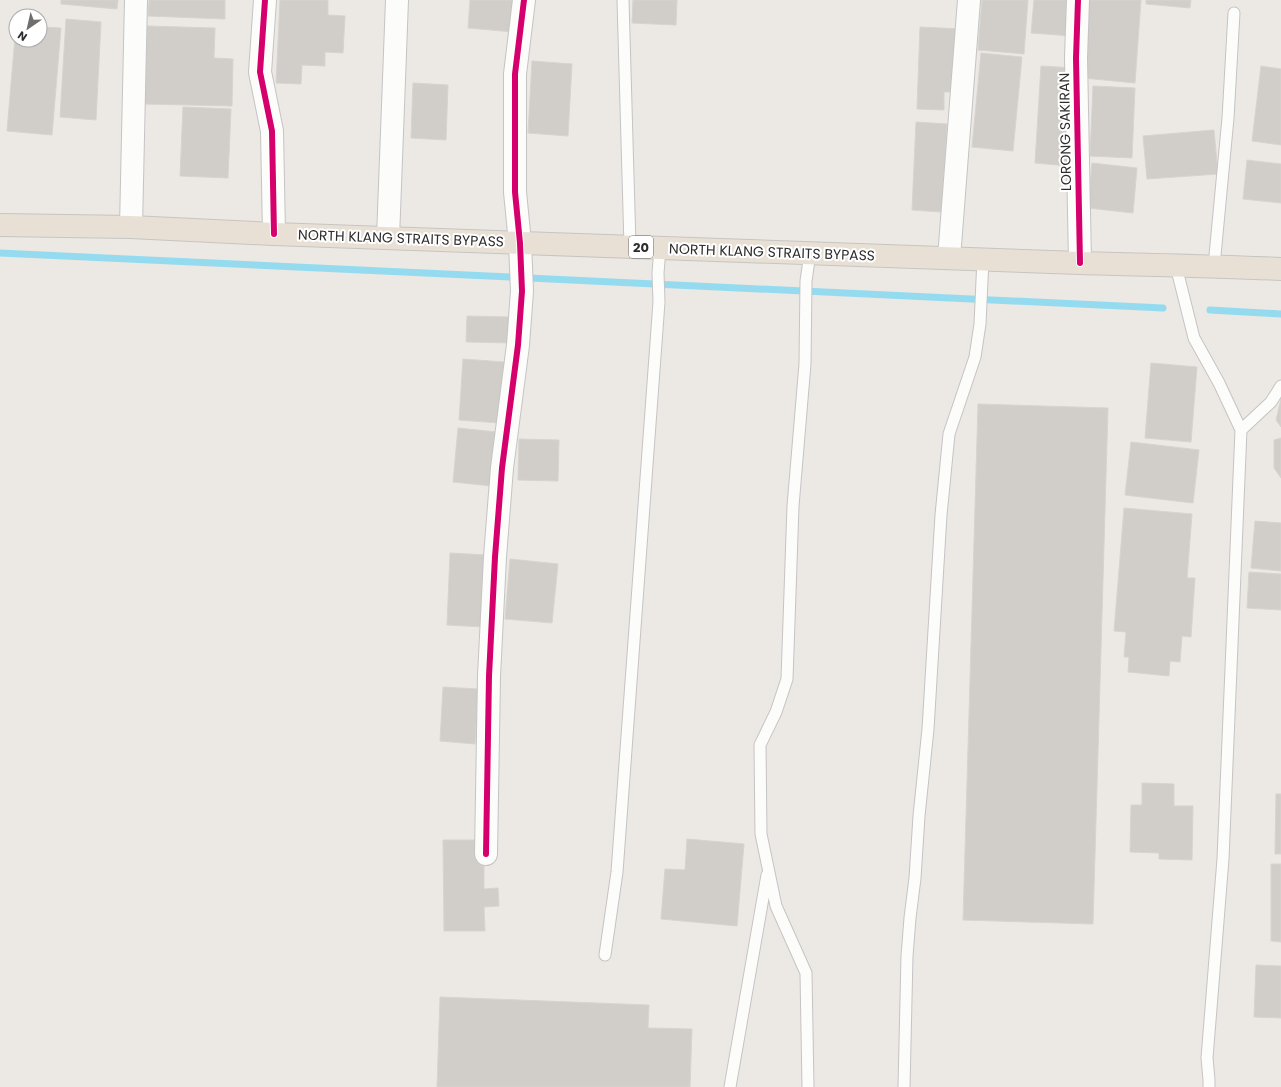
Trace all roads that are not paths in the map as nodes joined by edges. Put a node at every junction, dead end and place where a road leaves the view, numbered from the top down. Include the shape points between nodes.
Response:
1 (136, 0) edge
2 (265, 0) edge
3 (397, 0) edge
4 (524, 0) edge
5 (623, 0) edge
6 (969, 0) edge
7 (1078, 0) edge
8 (1234, 13) dead end
9 (0, 225) edge
10 (131, 227) junction
11 (274, 234) junction
12 (388, 238) junction
13 (520, 242) junction
14 (630, 246) junction
15 (660, 248) junction
16 (810, 253) junction
17 (949, 258) junction
18 (983, 259) junction
19 (1080, 263) junction
20 (1176, 266) junction
21 (1214, 266) junction
22 (1281, 270) edge
23 (1281, 386) edge
24 (1242, 430) junction
25 (486, 854) dead end
26 (768, 868) junction
27 (606, 956) dead end
28 (730, 1087) edge
29 (808, 1087) edge
30 (904, 1087) edge
31 (1209, 1087) edge

1 - 10 street
2 - 11 street via 260,72 272,131
3 - 12 street
4 - 13 street via 515,74 515,192
5 - 14 lane
6 - 17 street
7 - 19 street, LORONG SAKIRAN via 1076,58
8 - 21 lane via 1228,118
9 - 10 highway, NORTH KLANG STRAITS BYPASS / 20
10 - 11 highway, NORTH KLANG STRAITS BYPASS / 20
11 - 12 highway, NORTH KLANG STRAITS BYPASS / 20
12 - 13 highway, NORTH KLANG STRAITS BYPASS / 20
13 - 14 highway, NORTH KLANG STRAITS BYPASS / 20
13 - 25 street via 522,281 518,345 502,468 495,556 489,676
14 - 15 highway, NORTH KLANG STRAITS BYPASS / 20
15 - 16 highway, NORTH KLANG STRAITS BYPASS / 20
15 - 27 lane via 659,302 617,872
16 - 17 highway, NORTH KLANG STRAITS BYPASS / 20
16 - 26 lane via 806,281 805,364 793,506 787,679 776,712 760,745 761,834
17 - 18 highway, NORTH KLANG STRAITS BYPASS / 20
18 - 19 highway, NORTH KLANG STRAITS BYPASS / 20
18 - 30 lane via 980,324 975,358 949,434 928,729 907,956
19 - 20 highway, NORTH KLANG STRAITS BYPASS / 20
20 - 21 highway, NORTH KLANG STRAITS BYPASS / 20
20 - 24 lane via 1194,338
21 - 22 highway, NORTH KLANG STRAITS BYPASS / 20
23 - 24 lane via 1271,402
24 - 31 lane via 1223,859 1207,1058
26 - 28 lane
26 - 29 lane via 776,906 806,973

